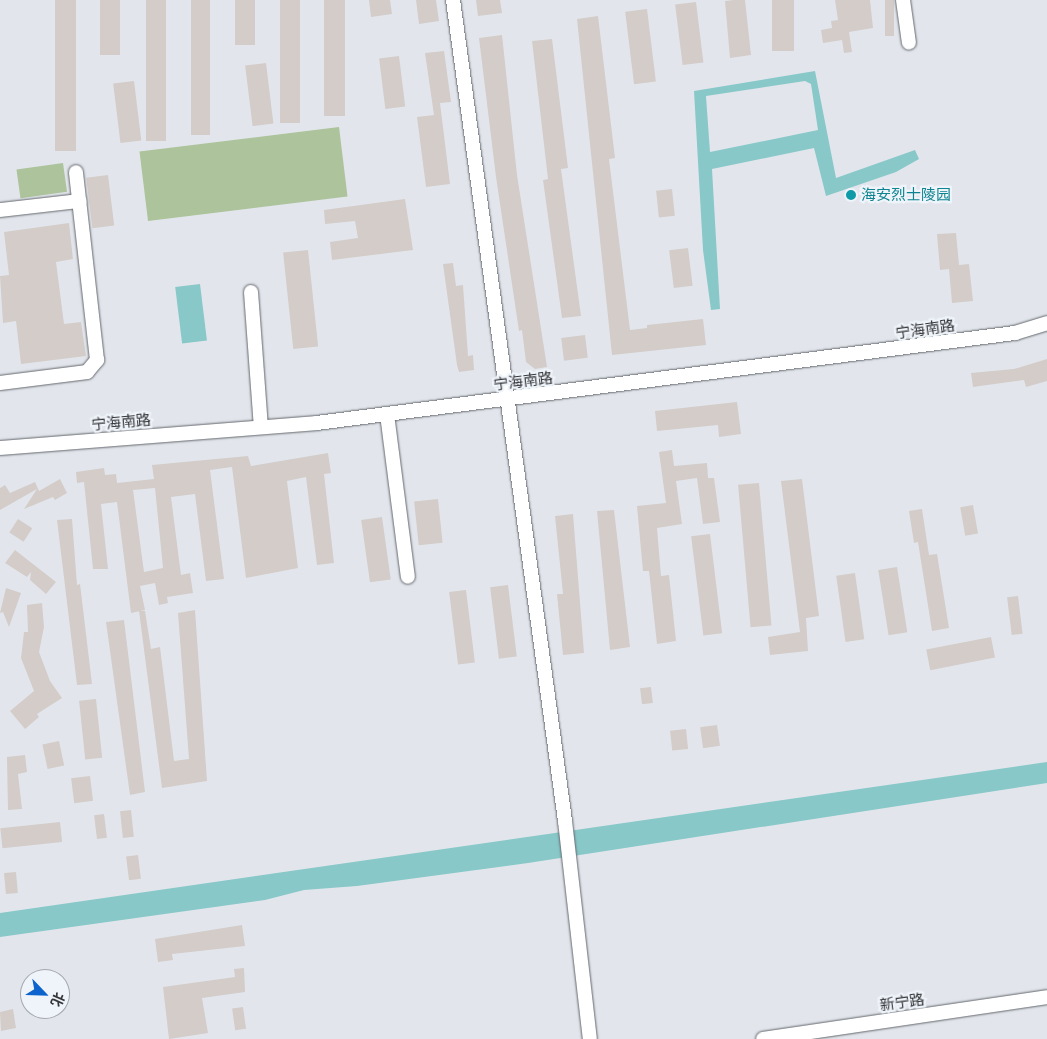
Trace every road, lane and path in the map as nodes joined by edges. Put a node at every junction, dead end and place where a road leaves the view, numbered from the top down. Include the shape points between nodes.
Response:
1 (453, 0) edge
2 (903, 0) edge
3 (909, 43) dead end
4 (76, 172) dead end
5 (79, 201) junction
6 (0, 210) edge
7 (250, 292) dead end
8 (1047, 323) edge
9 (0, 383) edge
10 (509, 399) junction
11 (387, 414) junction
12 (261, 427) junction
13 (0, 448) edge
14 (408, 577) dead end
15 (1047, 997) edge
16 (590, 1039) edge
17 (763, 1039) edge

1 - 10 street
2 - 3 street
4 - 5 street
5 - 6 street
5 - 9 street via 97,360 94,367 87,372
7 - 12 street
8 - 10 street, 宁海南路 via 1015,334
10 - 11 street, 宁海南路
10 - 16 street via 566,826
11 - 12 street, 宁海南路
11 - 14 street
12 - 13 street, 宁海南路
15 - 17 street, 新宁路

